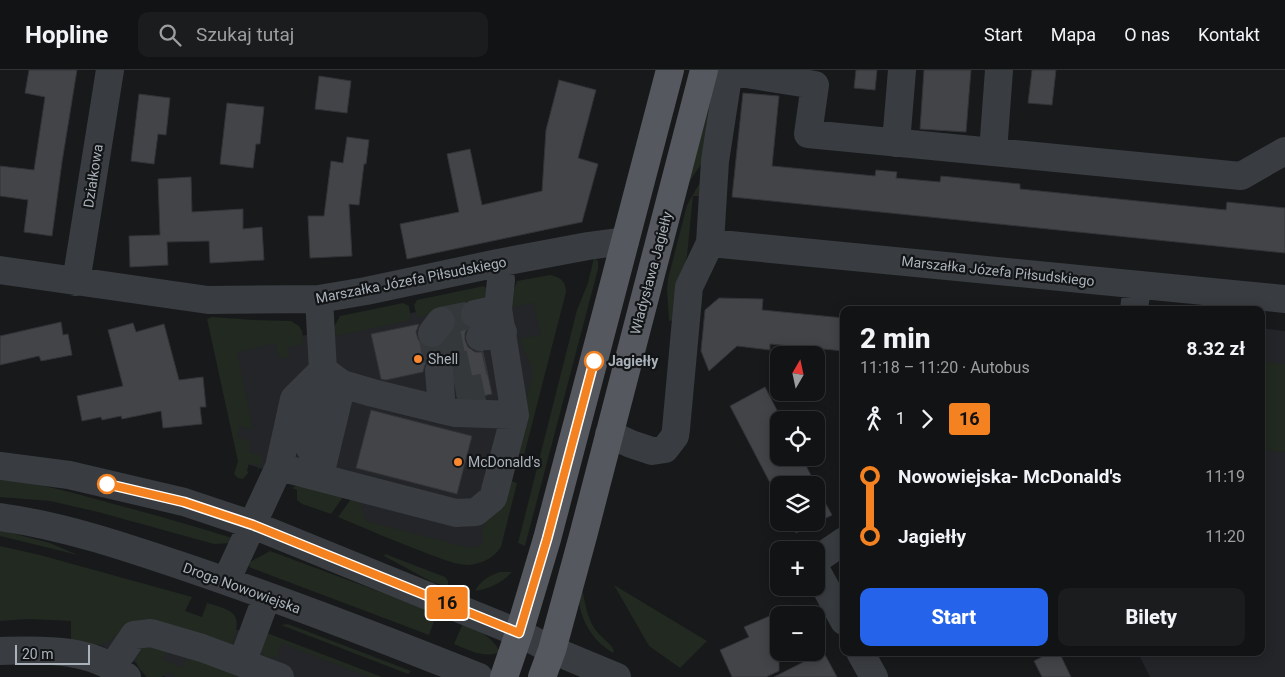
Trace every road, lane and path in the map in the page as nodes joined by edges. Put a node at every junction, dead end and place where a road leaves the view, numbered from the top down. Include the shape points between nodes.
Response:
1 (110, 70) edge
2 (670, 70) edge
3 (720, 70) edge
4 (902, 70) edge
5 (1000, 70) edge
6 (896, 143) junction
7 (1285, 151) edge
8 (993, 152) junction
9 (625, 241) junction
10 (710, 243) junction
11 (0, 270) edge
12 (499, 271) junction
13 (76, 282) junction
14 (1135, 298) edge
15 (320, 299) junction
16 (1285, 299) edge
17 (333, 377) junction
18 (515, 415) junction
19 (610, 434) junction
20 (0, 466) edge
21 (279, 467) junction
22 (323, 473) junction
23 (0, 517) edge
24 (253, 525) junction
25 (840, 544) edge
26 (825, 554) edge
27 (226, 581) junction
28 (825, 587) edge
29 (267, 596) junction
30 (840, 615) edge
31 (519, 633) junction
32 (552, 650) junction
33 (0, 651) edge
34 (862, 656) edge
35 (242, 663) junction
36 (120, 672) edge
37 (280, 677) edge
38 (479, 677) edge
39 (504, 677) edge
40 (542, 677) edge
41 (617, 677) edge
42 (874, 677) edge

1 - 13 street, Działkowa
2 - 9 main road
3 - 6 street via 815,85 808,134
3 - 10 street
3 - 19 main road, Władysława Jagiełły
4 - 6 street
5 - 8 street
6 - 8 street
7 - 8 street via 1241,176
9 - 12 street, Marszałka Józefa Piłsudskiego via 588,246
9 - 31 main road
10 - 14 street, Marszałka Józefa Piłsudskiego
10 - 19 street via 689,287 675,436 665,449 652,451
11 - 13 street, Marszałka Józefa Piłsudskiego
12 - 15 street, Marszałka Józefa Piłsudskiego
12 - 18 street via 493,347
13 - 15 street, Marszałka Józefa Piłsudskiego via 208,300
14 - 16 street, Marszałka Józefa Piłsudskiego
15 - 17 street
17 - 18 street via 373,393 443,392 456,413
17 - 21 street via 294,399
17 - 22 street via 316,403 306,442
18 - 22 street via 493,498 476,512 449,512
19 - 32 main road, Władysława Jagiełły
20 - 24 street via 69,475 184,502
21 - 22 street
21 - 24 street
23 - 27 street, Droga Nowowiejska via 32,521
24 - 27 street
24 - 31 street
25 - 26 street
27 - 29 street, Droga Nowowiejska
28 - 30 street
29 - 35 street
29 - 38 street, Droga Nowowiejska
31 - 32 street
31 - 39 main road
32 - 40 main road, Władysława Jagiełły
32 - 41 street
33 - 36 street via 71,652 91,657
34 - 42 street
35 - 36 street via 151,632 134,635
35 - 37 street

